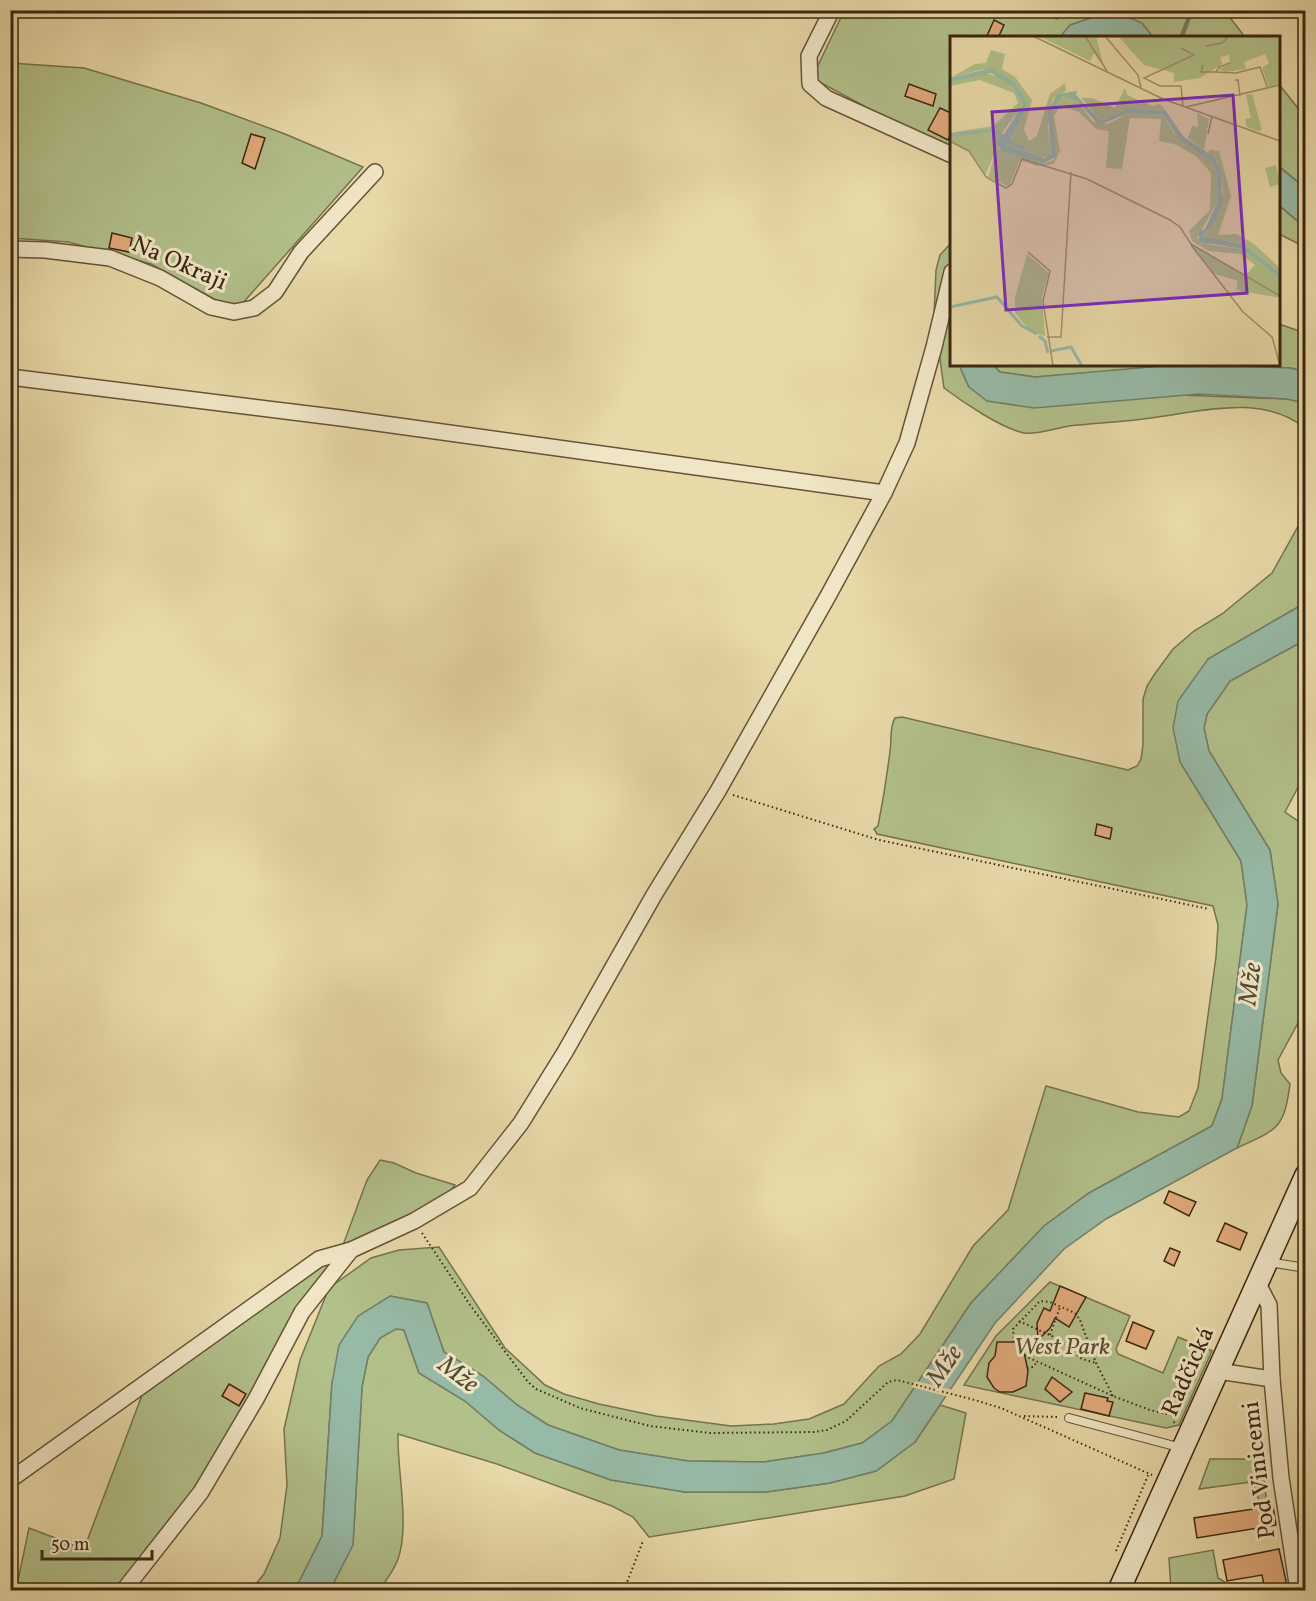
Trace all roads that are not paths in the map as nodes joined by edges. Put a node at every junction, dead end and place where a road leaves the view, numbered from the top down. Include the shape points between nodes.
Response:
1 (832, 10) edge
2 (950, 155) edge
3 (375, 172) dead end
4 (10, 249) edge
5 (950, 276) edge
6 (10, 377) edge
7 (884, 493) junction
8 (1305, 1175) edge
9 (351, 1250) junction
10 (1266, 1262) junction
11 (1305, 1268) edge
12 (1257, 1282) junction
13 (1218, 1371) junction
14 (1272, 1379) junction
15 (1069, 1418) road end
16 (1183, 1448) junction
17 (10, 1480) edge
18 (1111, 1585) edge
19 (123, 1590) edge
20 (1298, 1590) edge

1 - 2 street via 809,56 810,84 826,98
3 - 4 street, Na Okraji via 301,252 275,292 254,308 234,312 211,307 160,278 110,258 45,249
5 - 7 street via 908,443
6 - 7 street
7 - 9 street via 718,790 521,1123 470,1188 414,1221
8 - 10 street, Radčická
9 - 17 street via 319,1259
9 - 19 street via 302,1312 201,1492
10 - 11 lane
10 - 12 street, Radčická
12 - 13 street, Radčická
12 - 14 street, Pod Vinicemi via 1269,1305
13 - 14 street, Pod Vinicemi
13 - 16 street, Radčická
14 - 20 street, Pod Vinicemi via 1281,1478
15 - 16 lane
16 - 18 street, Radčická

